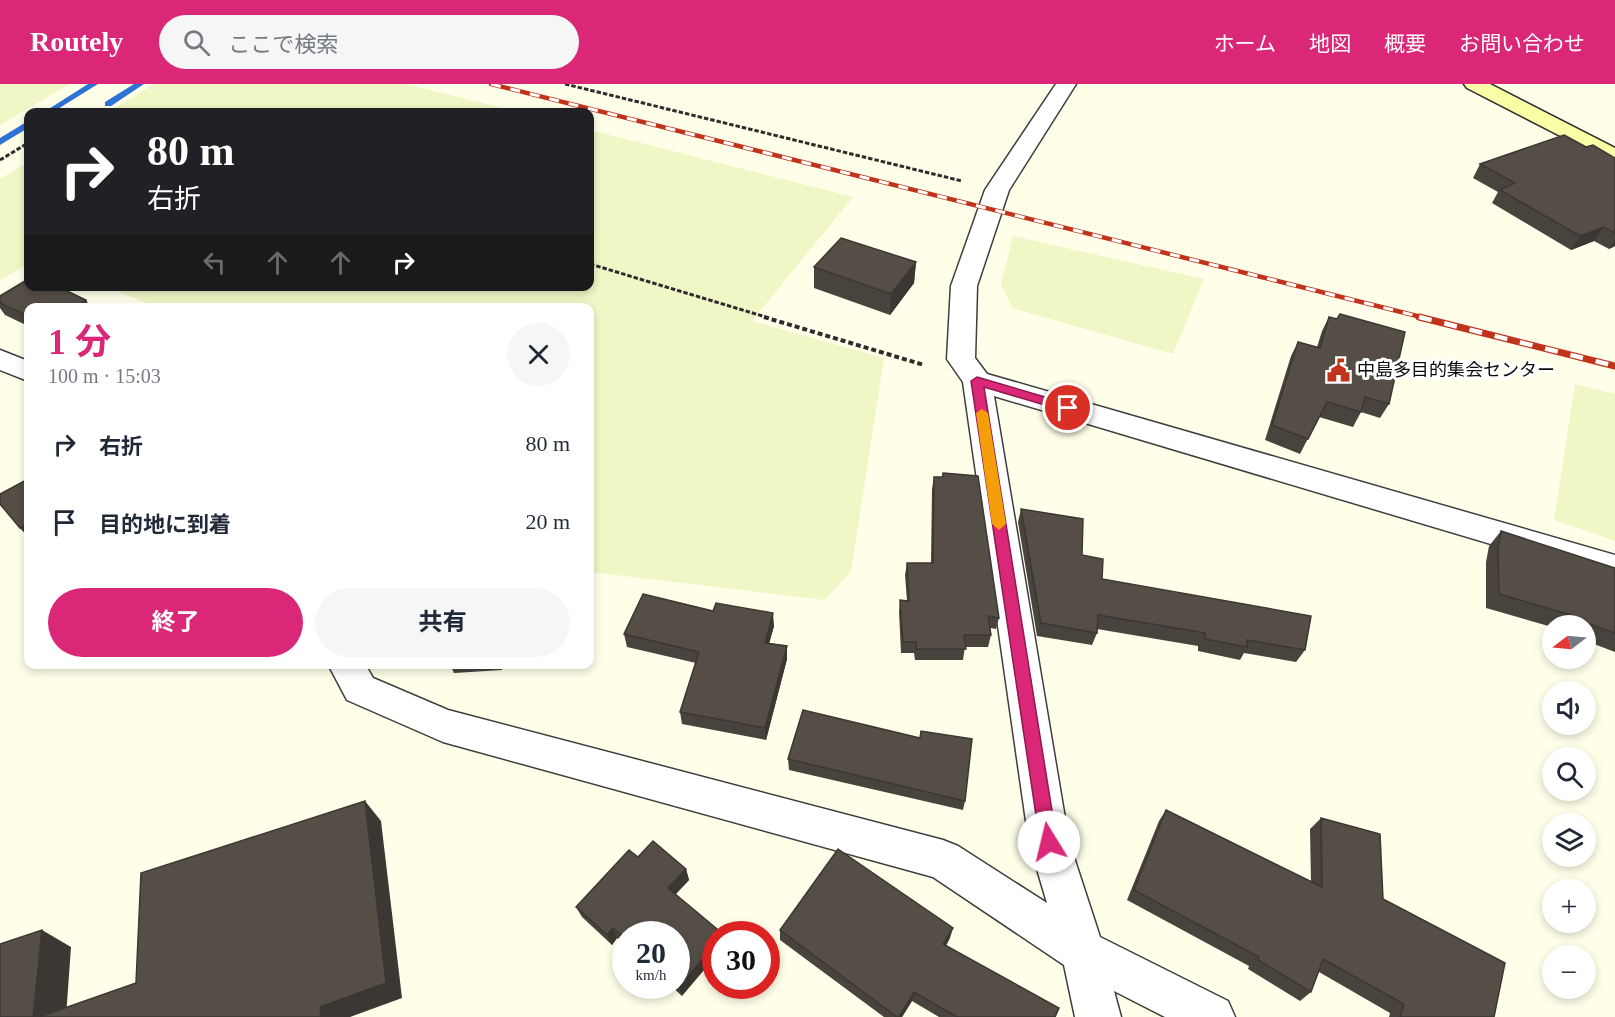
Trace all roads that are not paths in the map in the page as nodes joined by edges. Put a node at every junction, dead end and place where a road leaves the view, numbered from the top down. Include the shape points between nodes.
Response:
1 (1066, 84) edge
2 (1474, 84) edge
3 (1615, 157) edge
4 (0, 359) edge
5 (24, 370) edge
6 (977, 381) junction
7 (1615, 568) edge
8 (349, 669) edge
9 (1083, 952) junction
10 (1098, 1017) edge
11 (1212, 1017) edge

1 - 6 street via 997,190 964,286 961,359
2 - 3 main road
4 - 5 street
6 - 7 street
6 - 9 street via 1049,842
8 - 9 street via 360,689 443,725 943,860
9 - 10 street
9 - 11 street

